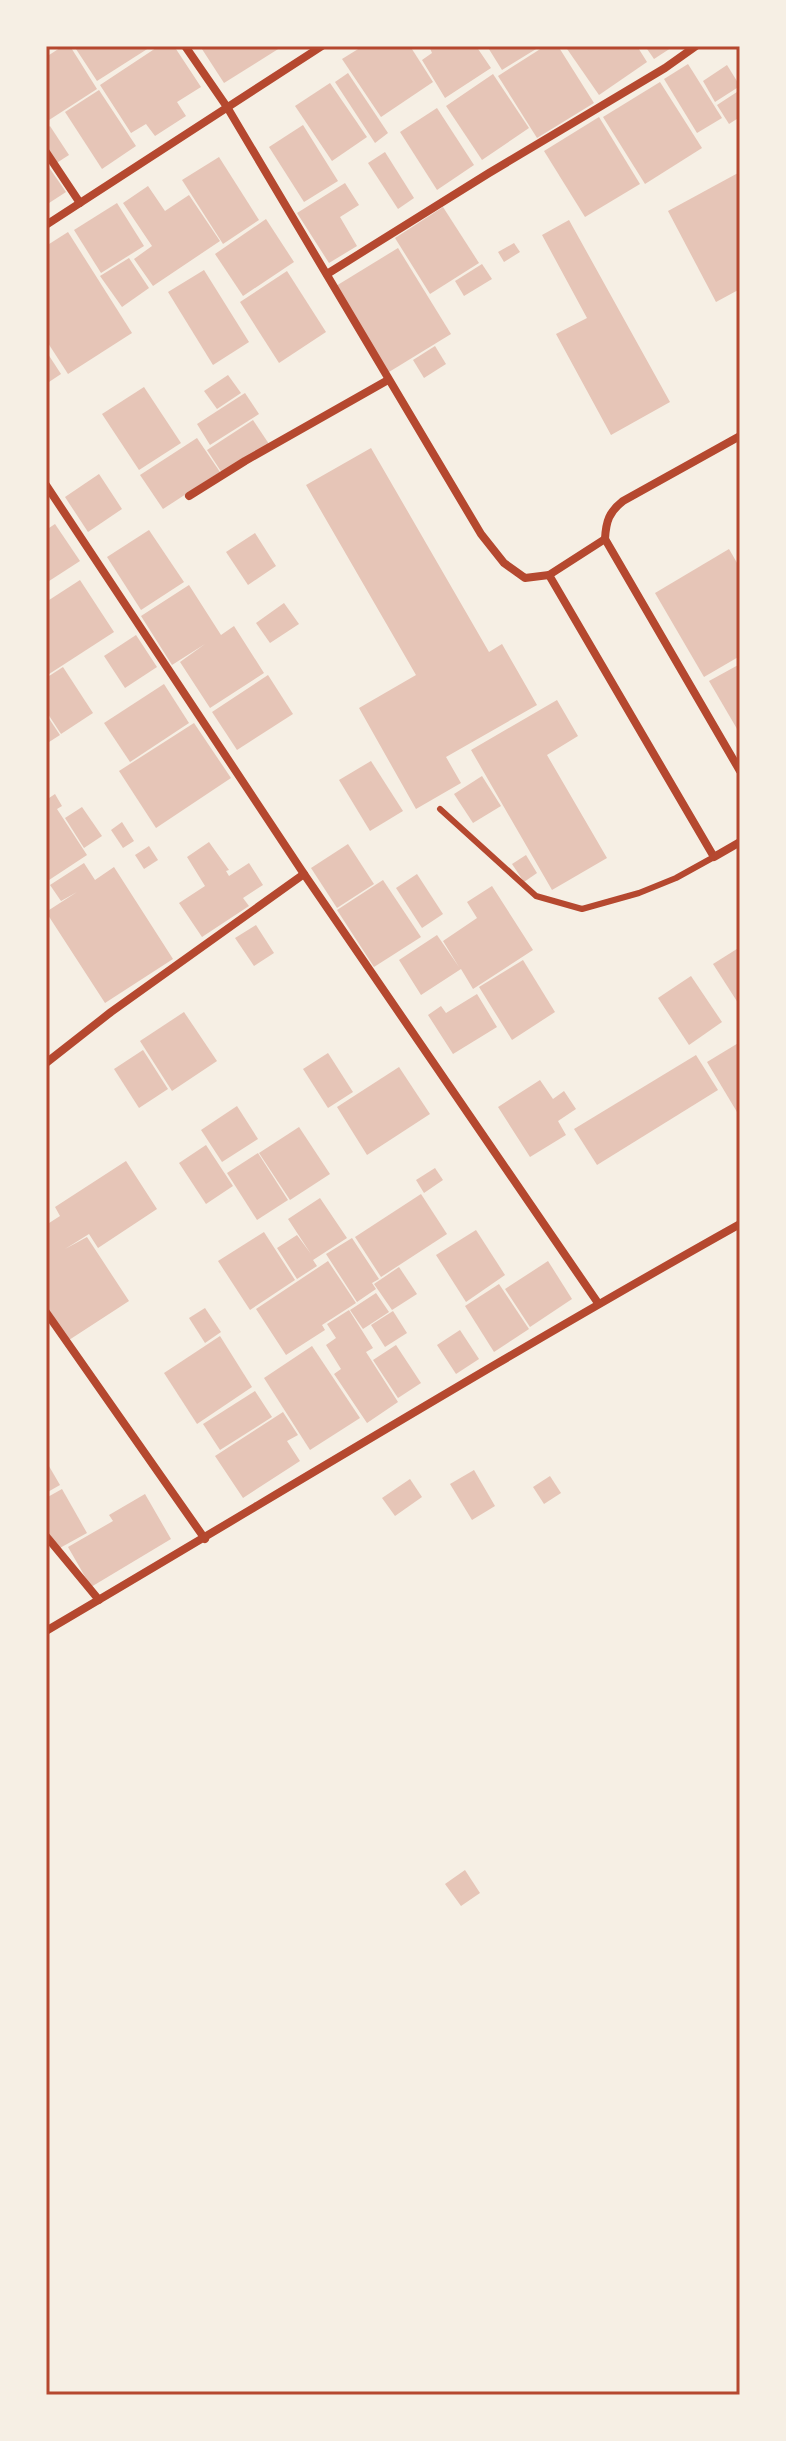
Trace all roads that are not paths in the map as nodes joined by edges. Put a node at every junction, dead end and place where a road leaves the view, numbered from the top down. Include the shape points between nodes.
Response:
1 (185, 46) edge
2 (322, 46) edge
3 (696, 46) edge
4 (227, 107) junction
5 (46, 152) edge
6 (80, 203) junction
7 (46, 225) edge
8 (327, 274) junction
9 (388, 380) junction
10 (740, 436) edge
11 (46, 485) edge
12 (189, 496) dead end
13 (605, 539) junction
14 (549, 575) junction
15 (740, 771) edge
16 (440, 809) dead end
17 (740, 842) edge
18 (714, 857) junction
19 (304, 874) junction
20 (46, 1063) edge
21 (740, 1224) edge
22 (598, 1303) junction
23 (46, 1312) edge
24 (46, 1536) edge
25 (205, 1539) junction
26 (99, 1600) junction
27 (46, 1631) edge

1 - 4 street
2 - 4 street
3 - 8 street
4 - 6 street
4 - 8 street
5 - 6 street
6 - 7 street
8 - 9 street
9 - 12 street
9 - 14 street via 504,563 525,578
10 - 13 street via 623,501 612,510
11 - 19 street
13 - 14 street
13 - 15 street
14 - 18 street
16 - 18 lane via 536,896 582,909 639,893
17 - 18 street
19 - 20 street
19 - 22 street
21 - 22 street
22 - 25 street
23 - 25 street
24 - 26 street
25 - 26 street
26 - 27 street

